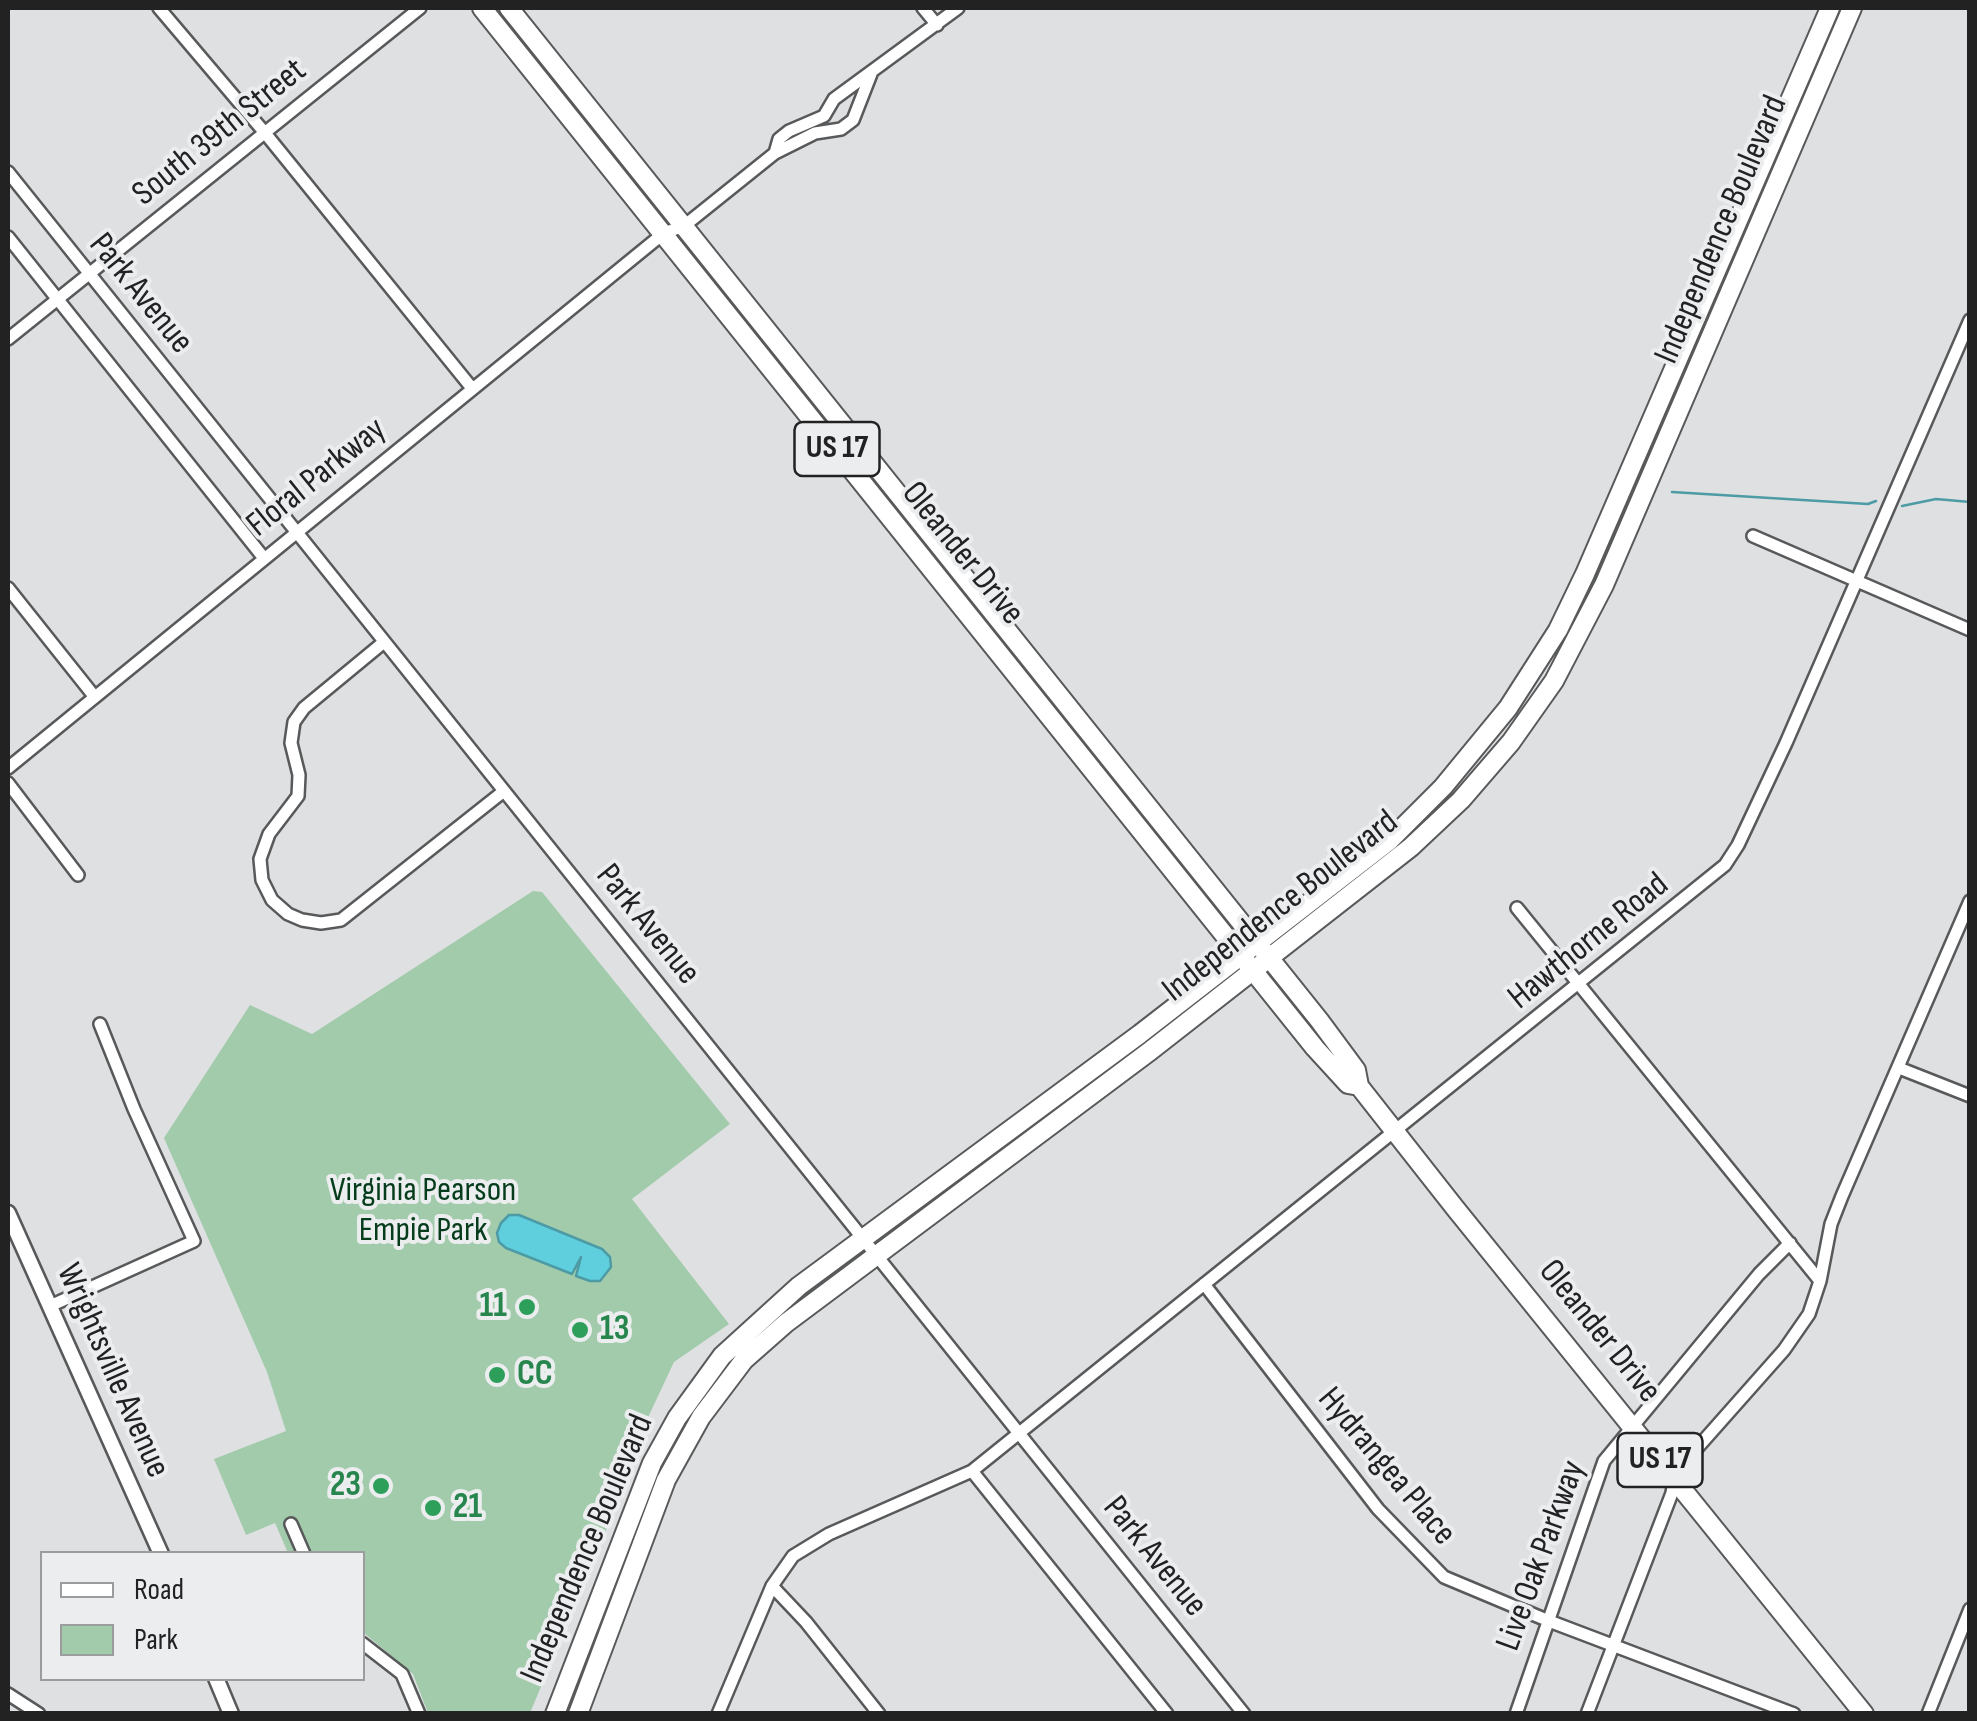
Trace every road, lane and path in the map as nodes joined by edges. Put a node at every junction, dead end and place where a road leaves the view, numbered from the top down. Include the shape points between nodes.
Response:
1 (159, 8) edge
2 (420, 8) edge
3 (482, 8) edge
4 (509, 8) edge
5 (923, 8) edge
6 (958, 8) edge
7 (1830, 8) edge
8 (1852, 8) edge
9 (936, 24) junction
10 (870, 74) junction
11 (265, 133) junction
12 (775, 153) junction
13 (8, 172) edge
14 (684, 226) junction
15 (664, 233) junction
16 (8, 237) edge
17 (89, 274) junction
18 (57, 299) junction
19 (1970, 320) edge
20 (8, 339) edge
21 (472, 388) junction
22 (1628, 472) junction
23 (295, 531) junction
24 (1752, 536) dead end
25 (264, 557) junction
26 (1857, 581) junction
27 (1604, 585) junction
28 (8, 588) edge
29 (1970, 630) edge
30 (384, 642) junction
31 (94, 696) junction
32 (8, 768) edge
33 (8, 784) edge
34 (504, 792) junction
35 (78, 875) dead end
36 (1970, 901) edge
37 (1517, 908) dead end
38 (1256, 942) junction
39 (1241, 953) junction
40 (1268, 958) junction
41 (1253, 970) junction
42 (1579, 985) junction
43 (100, 1024) dead end
44 (1898, 1068) junction
45 (1359, 1086) junction
46 (1970, 1096) edge
47 (1395, 1132) junction
48 (8, 1213) edge
49 (863, 1239) junction
50 (1790, 1243) junction
51 (877, 1256) junction
52 (1820, 1282) junction
53 (1204, 1284) junction
54 (50, 1306) junction
55 (1632, 1424) junction
56 (1020, 1434) junction
57 (972, 1471) junction
58 (1674, 1478) junction
59 (290, 1524) dead end
60 (160, 1551) edge
61 (303, 1551) edge
62 (772, 1586) junction
63 (1970, 1609) edge
64 (1549, 1621) junction
65 (365, 1644) edge
66 (1613, 1644) junction
67 (217, 1681) edge
68 (8, 1694) edge
69 (39, 1714) edge
70 (231, 1714) edge
71 (419, 1714) edge
72 (555, 1714) edge
73 (578, 1714) edge
74 (718, 1714) edge
75 (878, 1714) edge
76 (1167, 1714) edge
77 (1244, 1714) edge
78 (1516, 1714) edge
79 (1587, 1714) edge
80 (1794, 1714) edge
81 (1864, 1714) edge
82 (1928, 1714) edge

1 - 11 street
2 - 11 street, South 39th Street
3 - 15 main road, Oleander Drive / US 17
4 - 14 main road, Oleander Drive / US 17
5 - 9 street
6 - 9 street
7 - 22 main road, Independence Boulevard
8 - 27 main road, Independence Boulevard
9 - 10 street
10 - 12 street via 834,98 824,116 788,130
10 - 12 street via 853,120
11 - 17 street, South 39th Street
11 - 21 street
12 - 14 street, Floral Parkway
13 - 17 street, Park Avenue
14 - 15 street, Floral Parkway
14 - 38 main road, Oleander Drive / US 17
15 - 21 street, Floral Parkway
15 - 39 main road, Oleander Drive / US 17
16 - 18 street, Park Avenue
17 - 18 street, South 39th Street
17 - 23 street, Park Avenue
18 - 20 street, South 39th Street
18 - 25 street, Park Avenue
19 - 26 street, Hawthorne Road
21 - 23 street, Floral Parkway
22 - 27 main road via 1634,489
22 - 38 main road, Independence Boulevard via 1558,630 1491,730 1389,840
23 - 25 street, Floral Parkway
23 - 30 street, Park Avenue
24 - 26 street
25 - 31 street, Floral Parkway
26 - 29 street
26 - 42 street, Hawthorne Road via 1733,854
27 - 40 main road, Independence Boulevard via 1554,681 1461,800
28 - 31 street
30 - 34 street, Park Avenue
30 - 34 street via 294,722 298,796 269,834 260,859 272,900 302,920 341,920
31 - 32 street, Floral Parkway
33 - 35 street
34 - 49 street, Park Avenue
36 - 44 street
37 - 42 street
38 - 39 main road, Independence Boulevard
38 - 40 main road, Oleander Drive / US 17
39 - 41 main road, Oleander Drive / US 17
39 - 49 main road, Independence Boulevard
40 - 41 main road, Independence Boulevard
40 - 45 main road, Oleander Drive / US 17 via 1356,1070
41 - 45 main road, Oleander Drive / US 17 via 1348,1084
41 - 51 main road, Independence Boulevard
42 - 47 street, Hawthorne Road
42 - 50 street
43 - 54 street via 194,1241
44 - 46 street
44 - 52 street via 1831,1224
45 - 47 main road, Oleander Drive / US 17
47 - 53 street, Hawthorne Road
47 - 55 main road, Oleander Drive / US 17
48 - 54 street, Wrightsville Avenue
49 - 51 street, Park Avenue
49 - 72 main road, Independence Boulevard via 739,1339 683,1408 640,1492
50 - 52 street
50 - 55 street, Live Oak Parkway
51 - 56 street, Park Avenue
51 - 73 main road, Independence Boulevard via 762,1343 700,1417 653,1513
52 - 58 street via 1804,1322
53 - 56 street, Hawthorne Road
53 - 64 street, Hydrangea Place via 1422,1556 1444,1576
54 - 60 street, Wrightsville Avenue
55 - 58 main road, Oleander Drive / US 17
55 - 64 street, Live Oak Parkway via 1598,1471
56 - 57 street, Hawthorne Road
56 - 77 street, Park Avenue
57 - 62 street, Hawthorne Road via 807,1545
57 - 76 street
58 - 66 street
58 - 81 main road, Oleander Drive / US 17
59 - 61 street
62 - 74 street, Hawthorne Road
62 - 75 street
63 - 82 street
64 - 66 street, Hydrangea Place
64 - 78 street, Live Oak Parkway
65 - 71 street via 402,1674
66 - 79 street
66 - 80 street, Hydrangea Place
67 - 70 street
68 - 69 street

